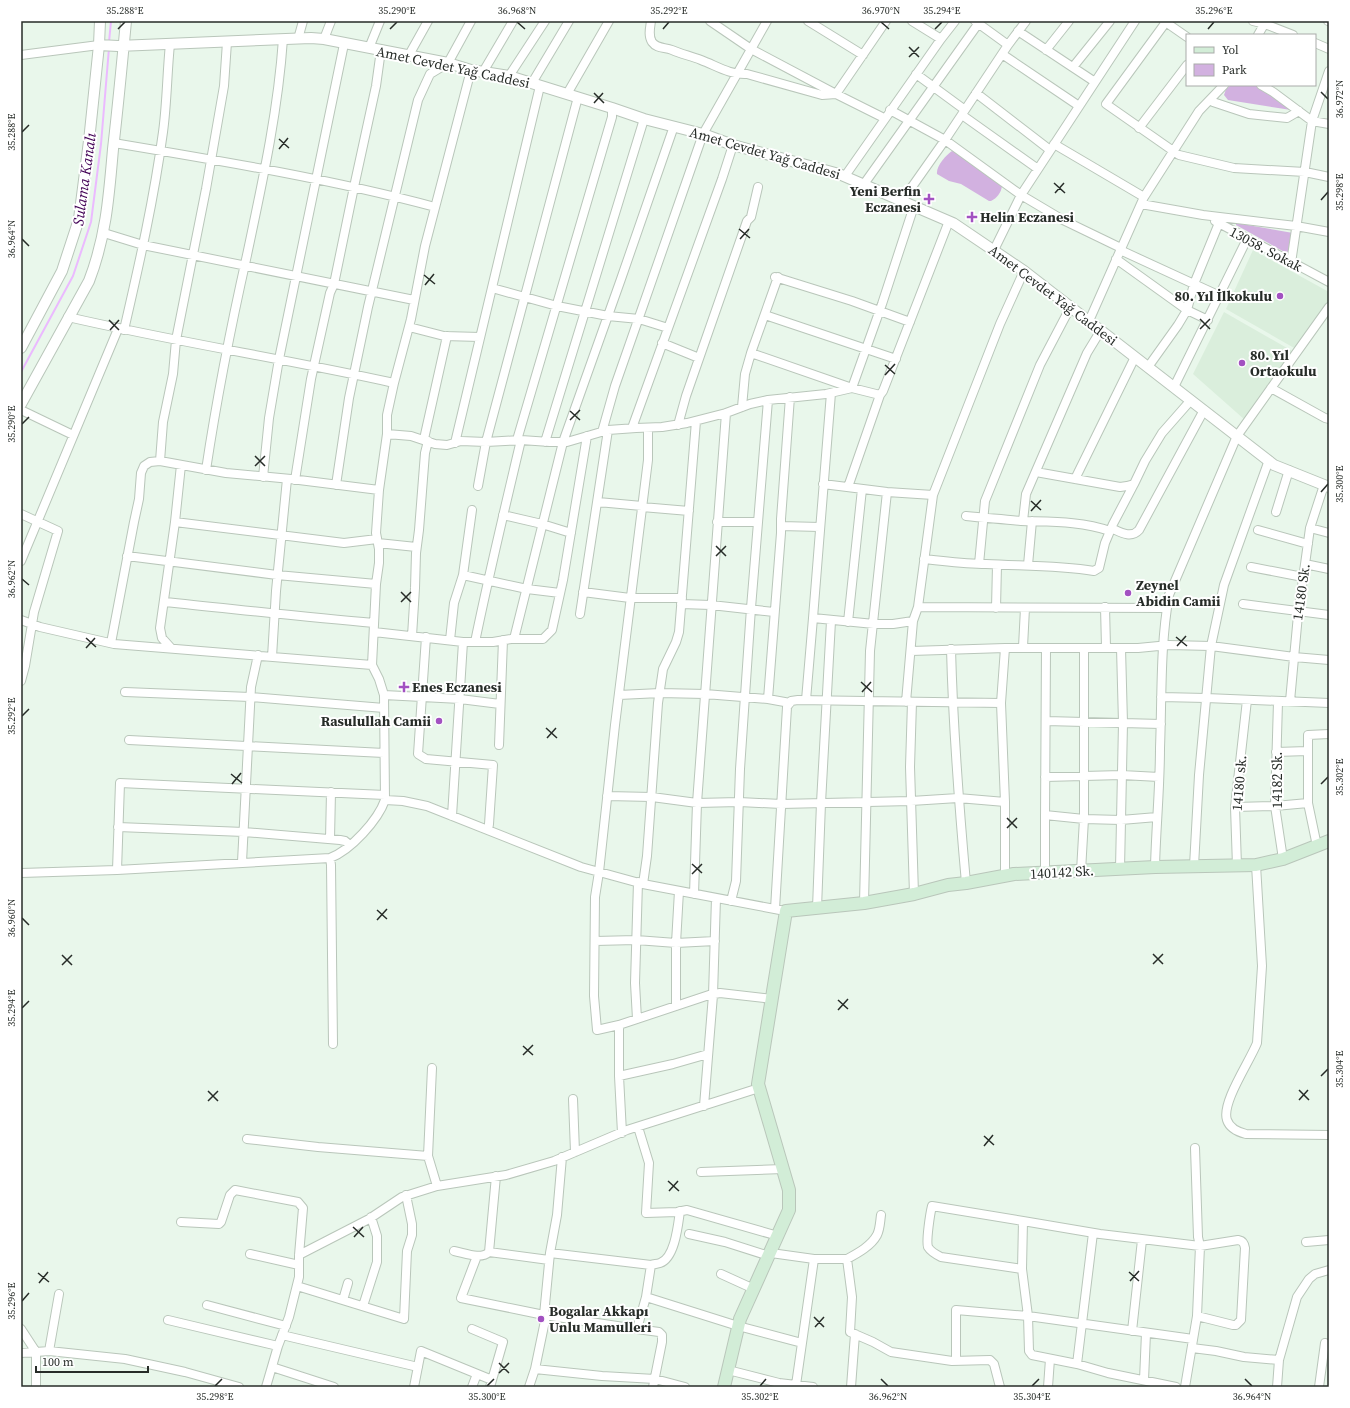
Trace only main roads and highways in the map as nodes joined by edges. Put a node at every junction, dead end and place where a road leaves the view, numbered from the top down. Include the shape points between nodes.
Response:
1 (1329, 841) edge
2 (724, 1387) edge

1 - 2 main road, 140142 Sk. via 1283,859 1256,865 1155,867 1005,875 864,903 785,910 758,1084 789,1190 789,1210 740,1318

